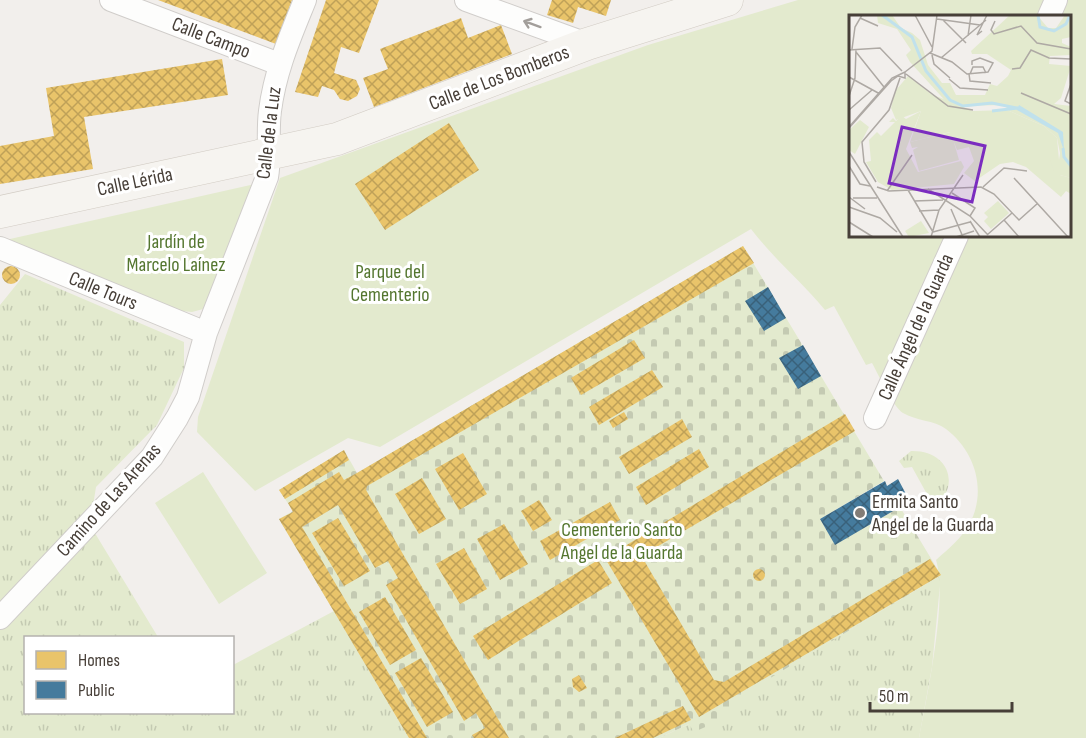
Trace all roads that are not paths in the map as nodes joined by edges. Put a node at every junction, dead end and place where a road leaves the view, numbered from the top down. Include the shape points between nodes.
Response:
1 (111, 0) edge
2 (305, 0) edge
3 (466, 0) edge
4 (728, 0) edge
5 (1056, 0) edge
6 (1049, 15) edge
7 (587, 44) junction
8 (279, 64) junction
9 (271, 154) junction
10 (0, 212) edge
11 (957, 237) edge
12 (0, 248) edge
13 (206, 333) junction
14 (875, 418) dead end
15 (0, 618) edge

1 - 8 street, Calle Campo
2 - 8 street, Calle de la Luz
7 -> 3 street
4 - 7 street, Calle de Los Bomberos
5 - 6 street
7 - 9 street, Calle de Los Bomberos via 337,139
8 - 9 street, Calle de la Luz via 269,113
9 - 10 street, Calle Lérida
9 - 13 street, Calle de la Luz via 267,177
11 - 14 street, Calle Ángel de la Guarda
12 - 13 street, Calle Tours
13 - 15 street, Camino de Las Arenas via 188,397 152,457

